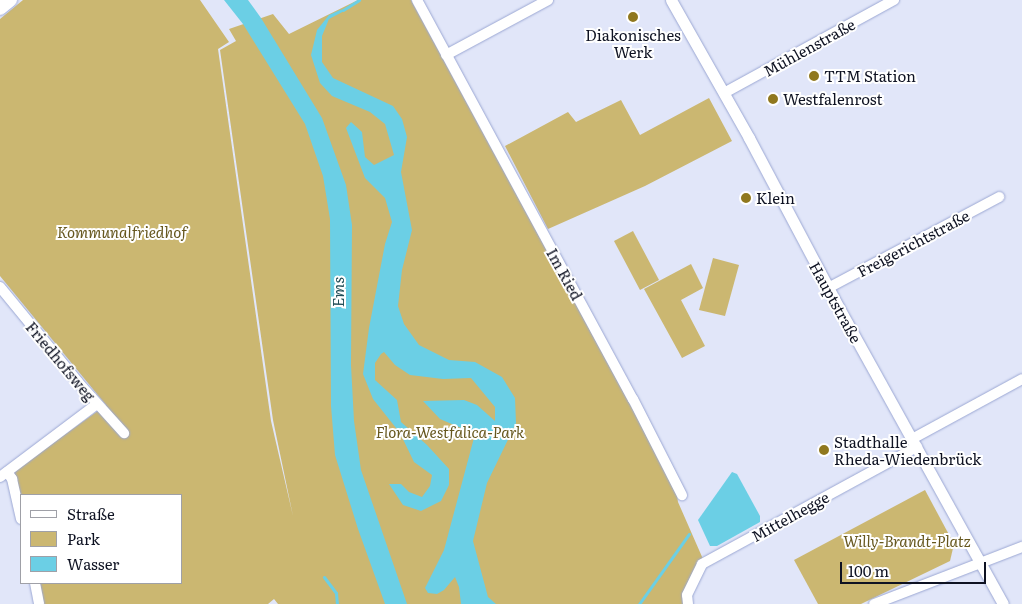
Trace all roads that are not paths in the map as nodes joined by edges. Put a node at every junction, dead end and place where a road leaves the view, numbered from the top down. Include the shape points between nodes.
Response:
1 (10, 0) edge
2 (417, 0) edge
3 (548, 0) edge
4 (671, 0) edge
5 (894, 0) edge
6 (0, 8) edge
7 (446, 55) junction
8 (724, 93) junction
9 (999, 197) dead end
10 (0, 287) edge
11 (828, 288) junction
12 (1022, 379) edge
13 (97, 404) junction
14 (124, 433) dead end
15 (914, 443) junction
16 (4, 474) edge
17 (682, 495) dead end
18 (20, 515) edge
19 (1022, 547) edge
20 (981, 564) junction
21 (35, 584) edge
22 (39, 604) edge
23 (688, 604) edge
24 (874, 604) edge
25 (1002, 604) edge

1 - 6 main road
2 - 7 street, Im Ried
3 - 7 street
4 - 8 street, Hauptstraße
5 - 8 street, Mühlenstraße
7 - 17 street, Im Ried
8 - 11 street, Hauptstraße
9 - 11 street, Freigerichtstraße
10 - 13 street, Friedhofsweg
11 - 15 street, Hauptstraße
12 - 15 street, Mittelhegge
13 - 14 street, Friedhofsweg
13 - 16 street
15 - 20 street, Hauptstraße
15 - 23 street, Mittelhegge via 702,564 687,595
16 - 18 street via 12,479
19 - 20 street
20 - 24 street
20 - 25 street, Hauptstraße
21 - 22 street

